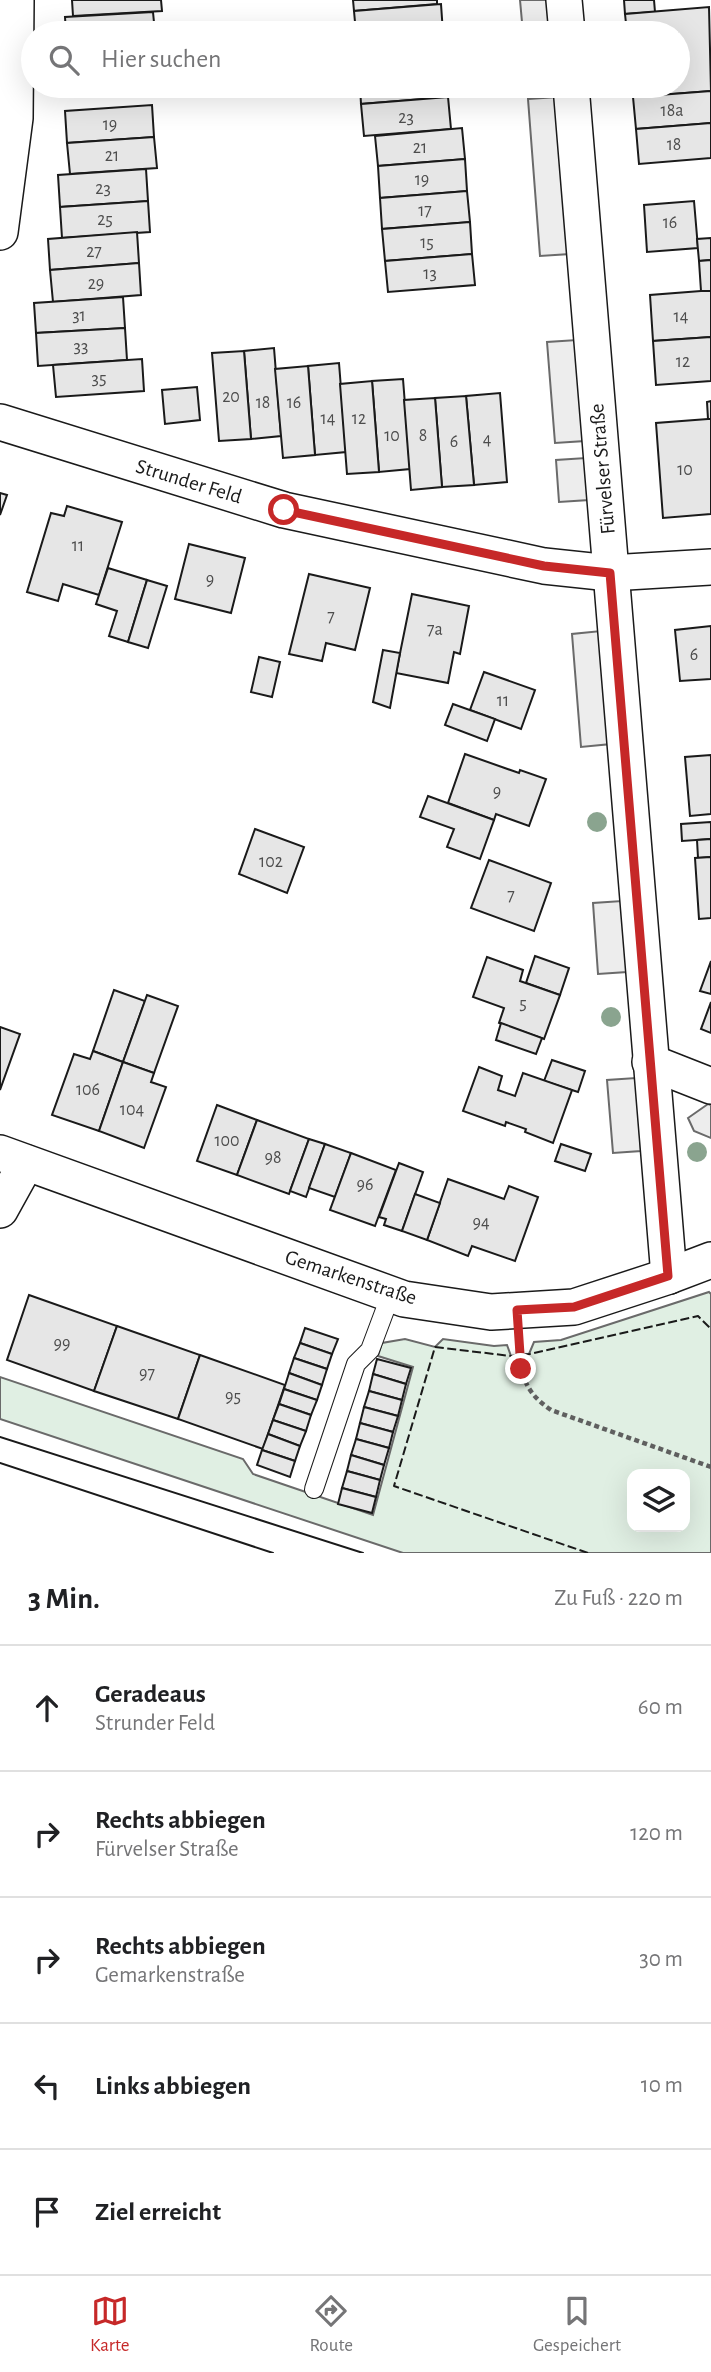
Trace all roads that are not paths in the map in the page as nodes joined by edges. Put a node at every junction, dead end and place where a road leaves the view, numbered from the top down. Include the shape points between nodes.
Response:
1 (16, 0) edge
2 (564, 0) edge
3 (566, 21) edge
4 (572, 98) edge
5 (0, 232) edge
6 (0, 422) edge
7 (711, 567) edge
8 (610, 573) junction
9 (650, 1062) junction
10 (711, 1086) edge
11 (13, 1158) edge
12 (0, 1210) edge
13 (711, 1260) edge
14 (668, 1276) junction
15 (391, 1294) junction
16 (314, 1489) dead end

1 - 5 street via 15,118
2 - 3 street
4 - 8 street, Fürvelser Straße
6 - 8 street, Strunder Feld via 284,510 544,566
7 - 8 street, Strunder Feld
8 - 9 street, Fürvelser Straße
9 - 10 street
9 - 14 street, Fürvelser Straße
11 - 12 street
11 - 15 street, Gemarkenstraße
13 - 14 street, Gemarkenstraße
14 - 15 street, Gemarkenstraße via 574,1307 491,1312
15 - 16 lane via 370,1350 356,1364

